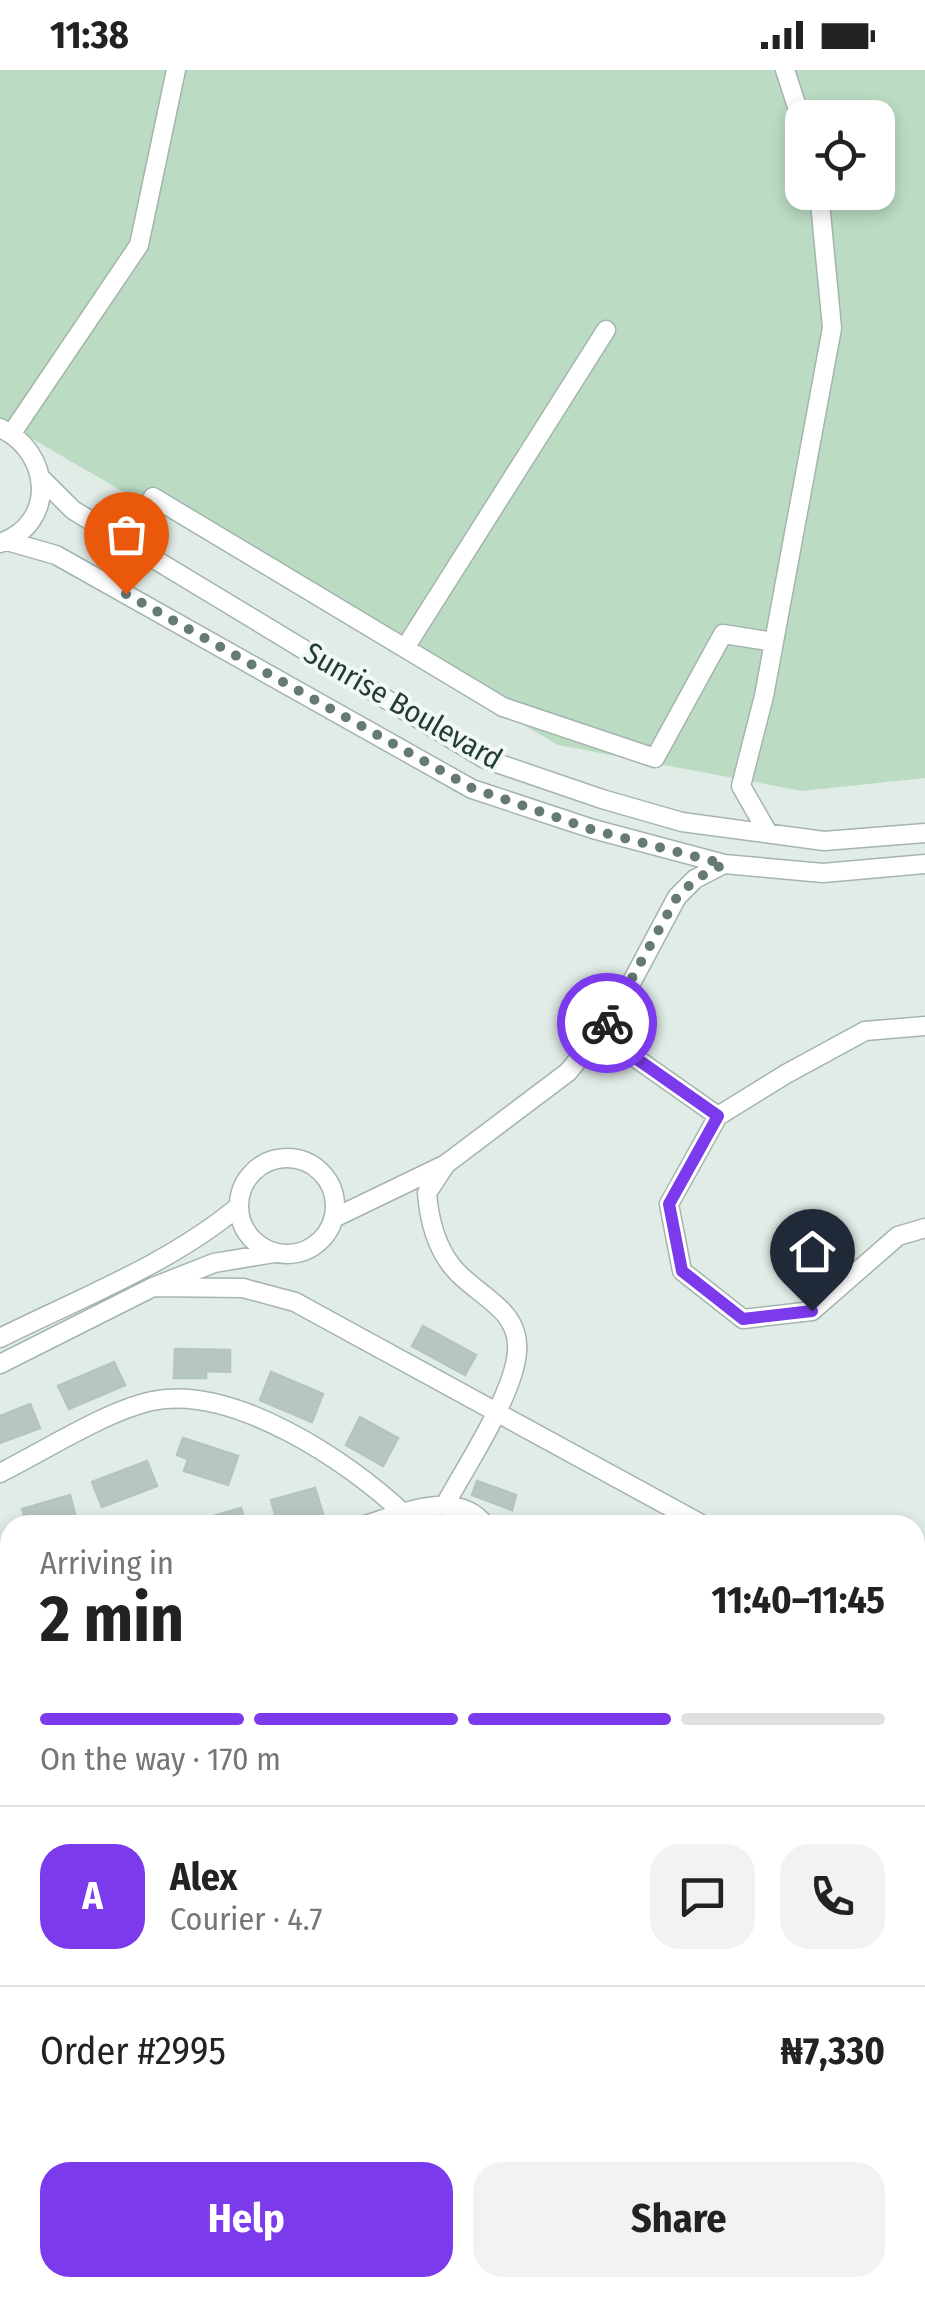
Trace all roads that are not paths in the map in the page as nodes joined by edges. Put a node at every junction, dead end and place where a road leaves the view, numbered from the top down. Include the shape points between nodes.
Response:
1 (176, 70) edge
2 (785, 70) edge
3 (795, 100) edge
4 (821, 210) edge
5 (606, 330) dead end
6 (6, 431) edge
7 (41, 478) junction
8 (153, 497) dead end
9 (4, 542) edge
10 (774, 642) junction
11 (404, 648) junction
12 (925, 832) edge
13 (768, 833) junction
14 (724, 864) junction
15 (925, 864) edge
16 (925, 1026) edge
17 (600, 1033) junction
18 (718, 1116) junction
19 (446, 1164) junction
20 (239, 1206) junction
21 (334, 1218) junction
22 (925, 1228) edge
23 (274, 1253) junction
24 (153, 1287) junction
25 (0, 1338) edge
26 (0, 1364) edge
27 (495, 1412) junction
28 (0, 1473) edge
29 (446, 1505) junction
30 (403, 1513) junction
31 (397, 1515) edge
32 (473, 1515) edge
33 (685, 1515) edge

1 - 6 street via 139,245
2 - 3 street
4 - 10 street via 832,328
5 - 11 street
6 - 7 street, Sunrise Boulevard via 26,445
7 - 9 street via 34,514
7 - 13 street, Sunrise Boulevard via 73,510 484,760 682,822
8 - 11 street
9 - 14 street, Sunrise Boulevard via 56,555 472,788 593,830
10 - 11 street via 723,634 656,758 503,707
10 - 13 street via 740,786
12 - 13 street, Sunrise Boulevard via 824,841
14 - 15 street, Sunrise Boulevard via 823,873
14 - 17 street via 677,897
16 - 18 street via 865,1031
17 - 18 street
17 - 19 street via 568,1072
18 - 22 street via 669,1204 682,1271 743,1319 812,1311 898,1236
19 - 21 street
19 - 27 street via 427,1193 437,1242 452,1266 498,1305 516,1335 513,1371
20 - 21 street via 250,1175 278,1158 294,1158 323,1174 336,1203
20 - 23 street via 249,1236
20 - 25 street via 163,1257
21 - 23 street via 305,1252
23 - 24 street via 214,1264
24 - 26 street
24 - 27 street via 243,1288 295,1302
27 - 29 street
27 - 33 street
28 - 30 street via 124,1411 183,1397 220,1402 270,1424 355,1472
29 - 30 street
29 - 32 street
30 - 31 street

